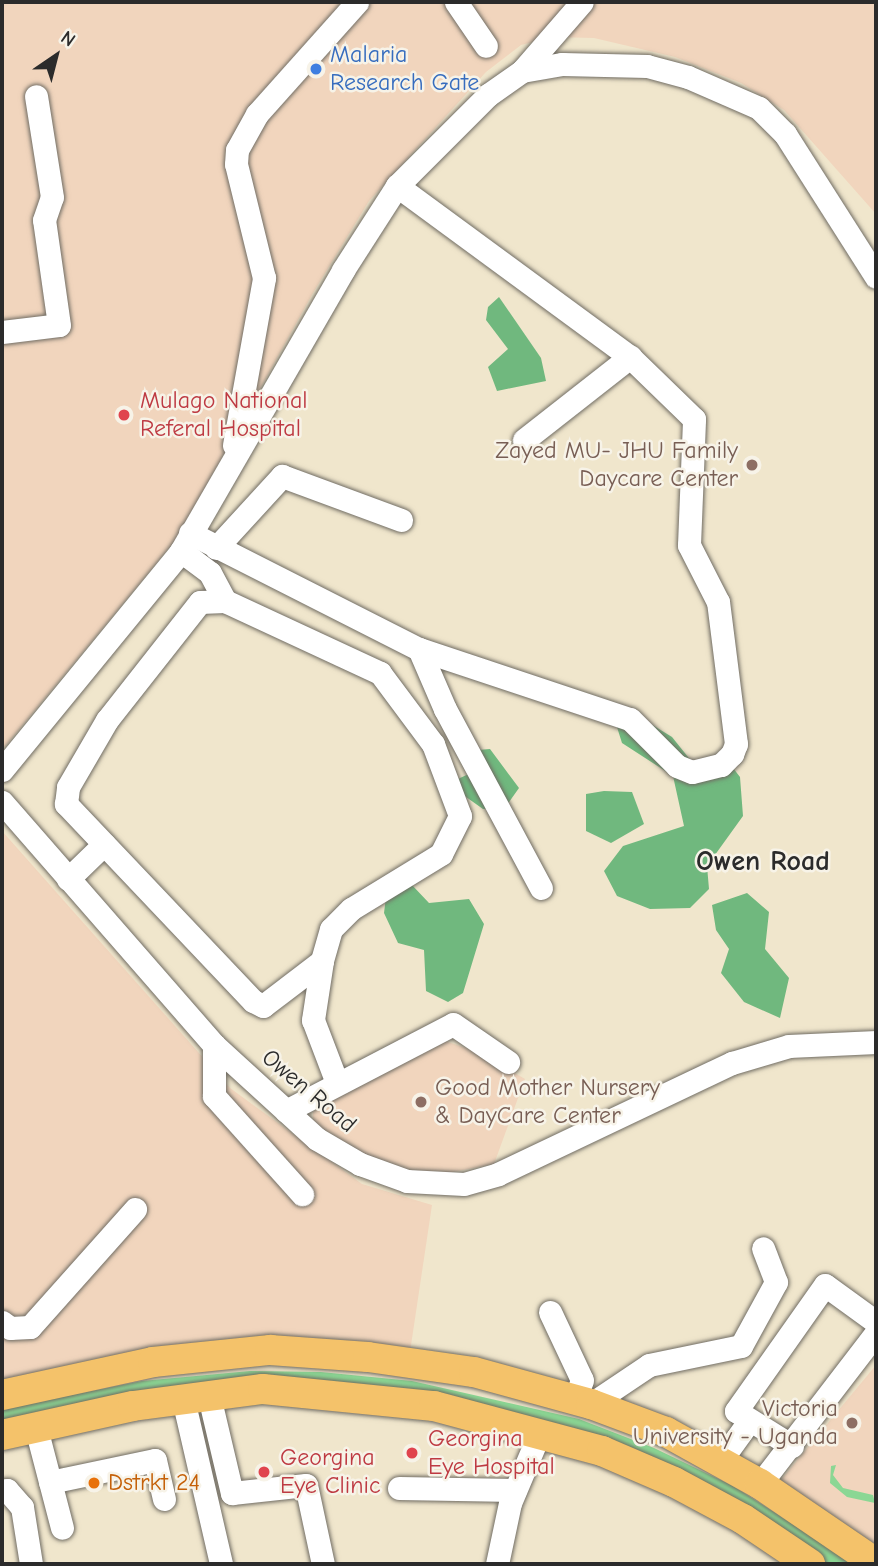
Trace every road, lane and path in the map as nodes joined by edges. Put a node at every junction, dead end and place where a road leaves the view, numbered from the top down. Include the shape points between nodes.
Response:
1 (357, 2) edge
2 (456, 2) edge
3 (582, 2) edge
4 (486, 46) dead end
5 (522, 71) junction
6 (36, 96) dead end
7 (397, 187) junction
8 (871, 251) edge
9 (876, 277) edge
10 (2, 332) edge
11 (630, 358) junction
12 (524, 440) dead end
13 (231, 462) junction
14 (401, 520) dead end
15 (185, 542) junction
16 (216, 548) junction
17 (225, 601) junction
18 (419, 649) junction
19 (2, 770) edge
20 (2, 802) edge
21 (104, 844) junction
22 (68, 879) junction
23 (541, 888) dead end
24 (322, 961) junction
25 (876, 1042) edge
26 (214, 1045) junction
27 (508, 1062) dead end
28 (337, 1083) junction
29 (285, 1111) junction
30 (302, 1194) dead end
31 (135, 1209) dead end
32 (763, 1248) dead end
33 (550, 1312) dead end
34 (2, 1322) edge
35 (876, 1322) edge
36 (876, 1333) edge
37 (121, 1369) junction
38 (2, 1395) edge
39 (196, 1397) junction
40 (583, 1401) junction
41 (133, 1406) junction
42 (750, 1419) junction
43 (36, 1428) junction
44 (540, 1432) junction
45 (2, 1435) edge
46 (792, 1446) junction
47 (721, 1460) junction
48 (50, 1482) junction
49 (761, 1484) junction
50 (399, 1488) dead end
51 (515, 1490) junction
52 (2, 1491) edge
53 (164, 1499) dead end
54 (62, 1528) dead end
55 (876, 1563) edge
56 (32, 1564) edge
57 (221, 1564) edge
58 (323, 1564) edge
59 (497, 1564) edge
60 (810, 1564) edge

1 - 13 street via 257,114 237,150 236,164 264,278
2 - 4 street
3 - 5 street
5 - 7 street via 488,95
5 - 8 street via 573,64 647,66 688,77 759,108 785,134
6 - 10 street via 52,197 44,220 59,325
7 - 11 street
7 - 13 street
8 - 9 street
11 - 12 street
11 - 18 street via 694,419 690,545 718,603 736,744 732,754 721,765 692,772 677,766 630,719
13 - 15 street
14 - 16 street via 282,477
15 - 16 street
15 - 17 street
15 - 19 street
16 - 18 street
17 - 21 street via 201,602 107,720 68,787 66,804
17 - 24 street via 380,673 433,744 460,816 441,854 351,909 331,929
18 - 23 street via 444,709
20 - 22 street, Owen Road
21 - 22 street
21 - 24 street via 253,1001 270,1004
22 - 26 street, Owen Road
24 - 28 street via 313,1020
25 - 29 street, Owen Road via 789,1046 732,1063 534,1158 464,1184 407,1181 360,1164 317,1139
26 - 29 street, Owen Road
26 - 30 street via 214,1096
27 - 28 street via 453,1024
28 - 29 street
31 - 34 street via 30,1327 10,1328
32 - 40 street via 776,1282 741,1346 649,1365
33 - 40 street via 582,1380
35 - 42 street via 825,1286 736,1411
36 - 46 street
37 - 38 main road
37 - 40 main road via 270,1350 474,1372
37 - 41 main road
39 - 41 main road
39 - 44 main road via 263,1389 349,1394 434,1406
39 - 57 street
39 - 58 street via 232,1493 306,1485
40 - 47 main road via 666,1432
41 - 43 main road
42 - 46 street
42 - 47 street
43 - 45 main road
43 - 48 street
44 - 51 street
44 - 60 main road via 602,1451 674,1482 743,1519
46 - 49 street
47 - 49 main road
48 - 53 street via 155,1460
48 - 54 street
49 - 55 main road
50 - 51 street
51 - 59 street
52 - 56 street via 22,1507

